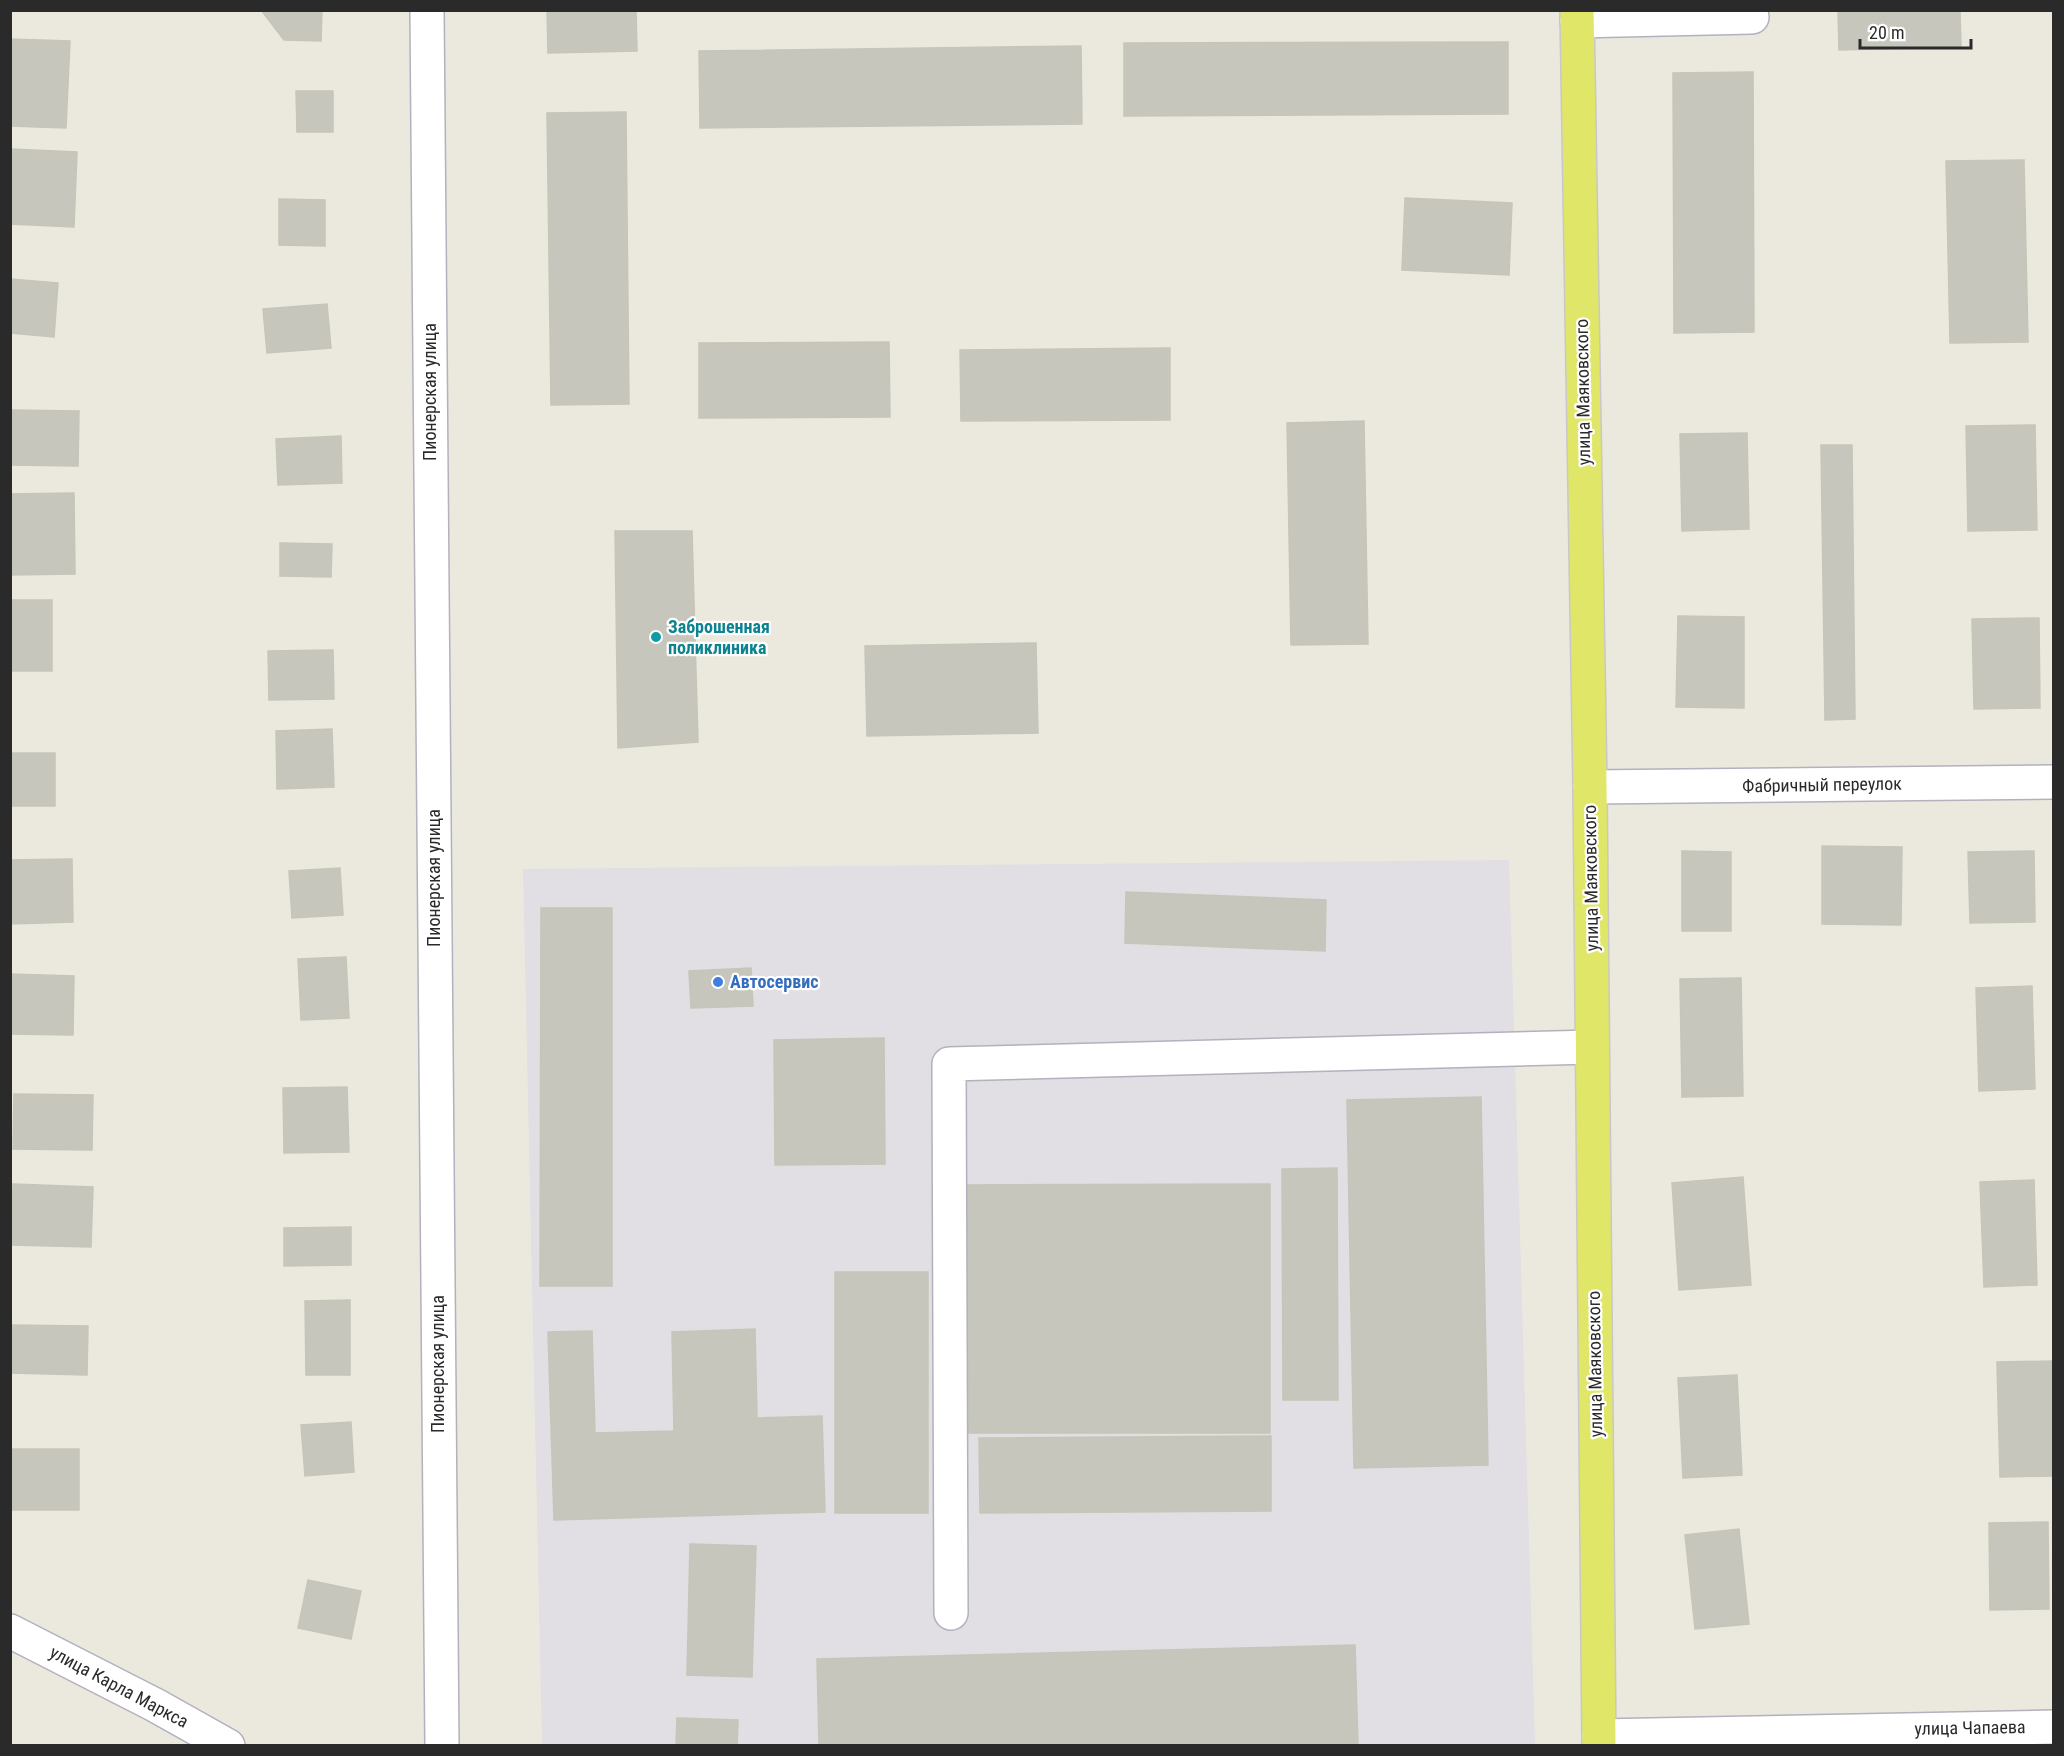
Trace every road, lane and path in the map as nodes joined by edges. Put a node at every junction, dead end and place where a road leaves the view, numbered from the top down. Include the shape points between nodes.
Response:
1 (427, 10) edge
2 (1577, 16) edge
3 (1752, 17) dead end
4 (2054, 782) edge
5 (1590, 787) junction
6 (1593, 1047) junction
7 (951, 1613) dead end
8 (10, 1631) edge
9 (2054, 1727) edge
10 (1599, 1741) edge
11 (228, 1746) edge
12 (442, 1746) edge

1 - 12 street, Пионерская улица
2 - 3 street
2 - 5 main road, улица Маяковского
4 - 5 street, Фабричный переулок
5 - 6 main road, улица Маяковского
6 - 7 street via 949,1064
6 - 10 main road, улица Маяковского
8 - 11 street, улица Карла Маркса
9 - 10 street, улица Чапаева

